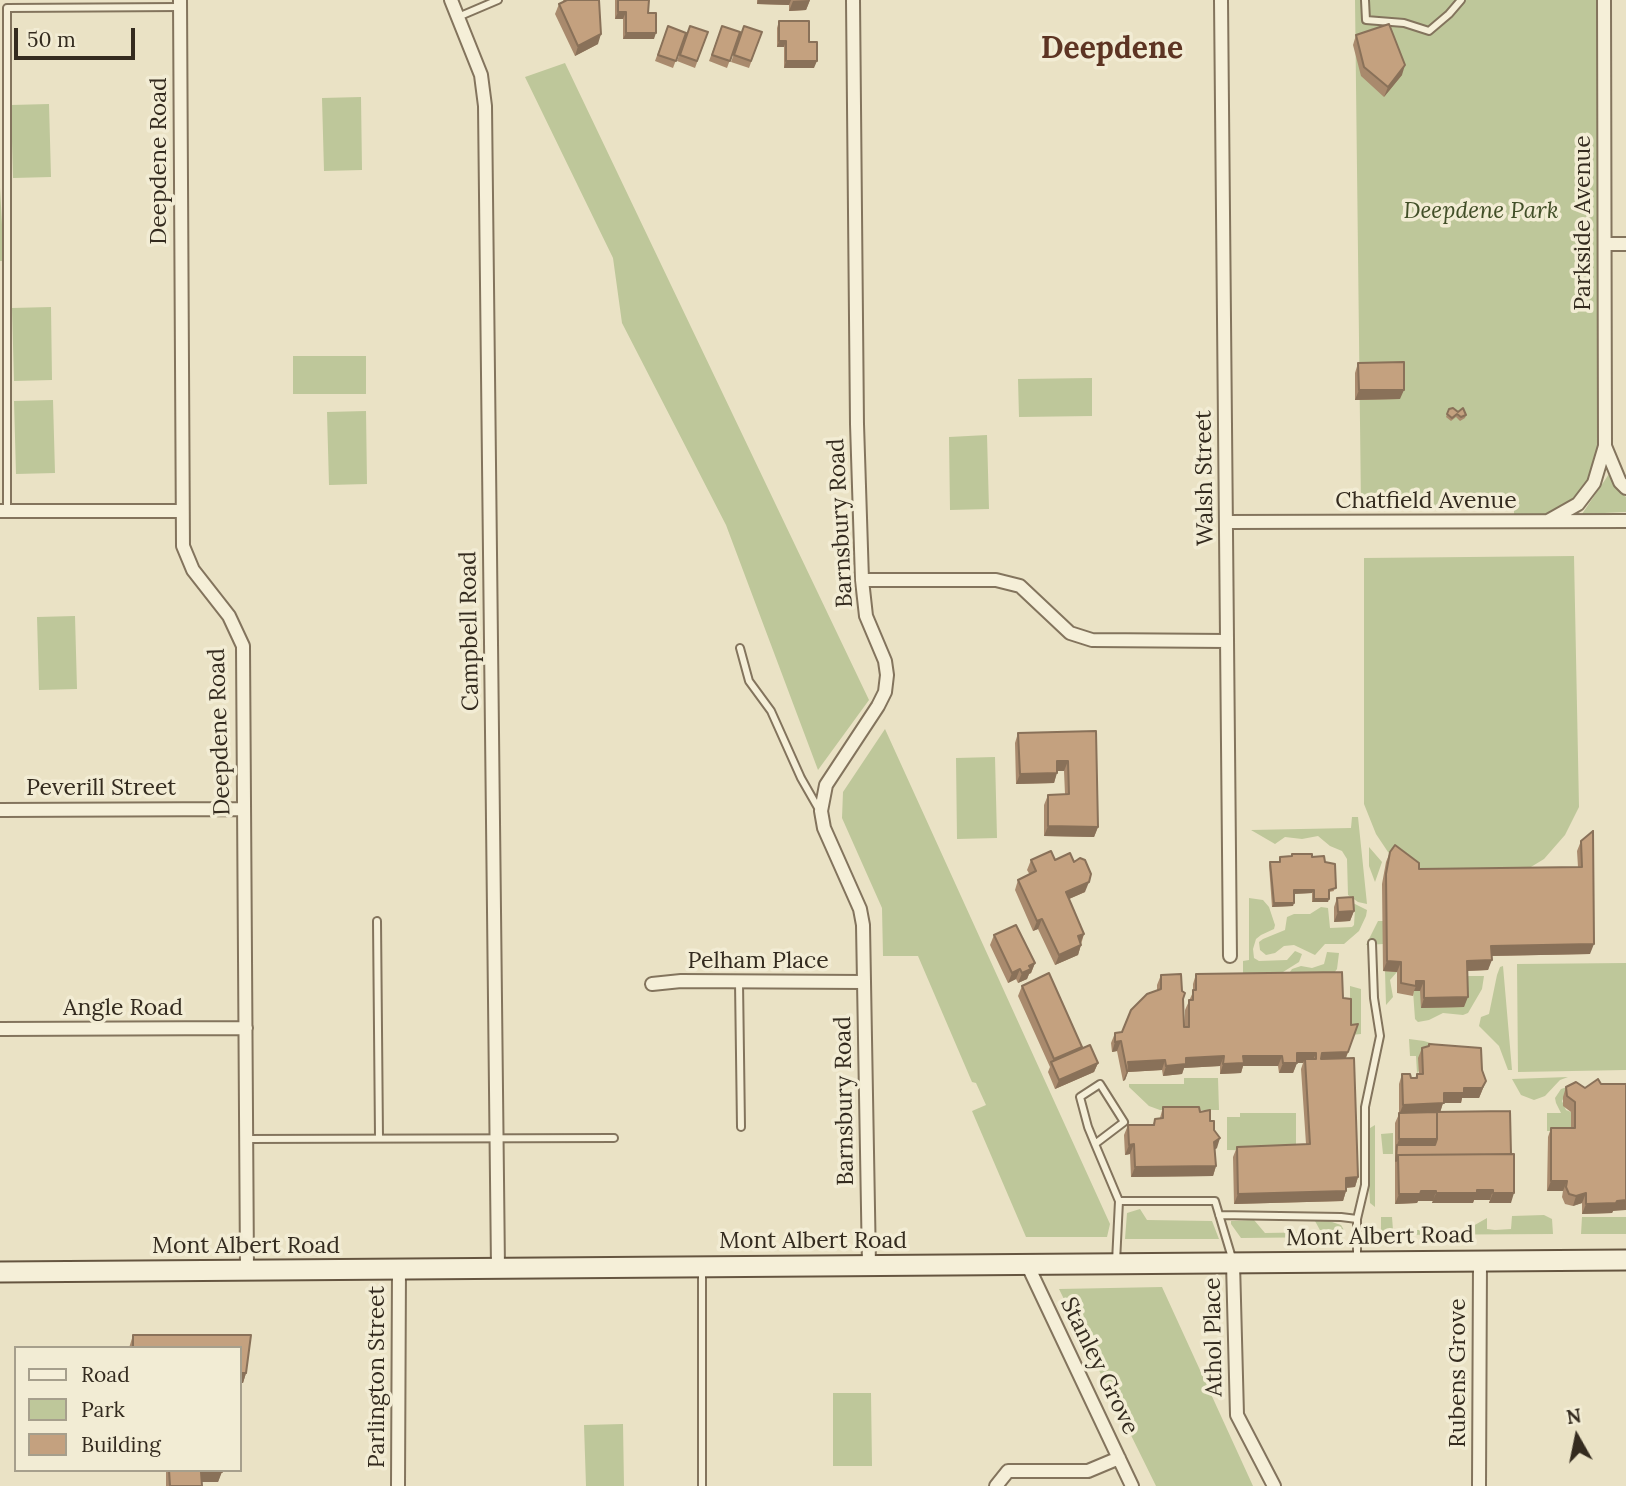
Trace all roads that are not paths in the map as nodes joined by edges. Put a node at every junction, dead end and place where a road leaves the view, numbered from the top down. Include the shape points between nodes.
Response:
1 (451, 0) edge
2 (498, 0) edge
3 (853, 0) edge
4 (1221, 0) edge
5 (1365, 0) edge
6 (1461, 0) edge
7 (1604, 0) edge
8 (180, 3) edge
9 (458, 17) junction
10 (1605, 244) junction
11 (1626, 244) edge
12 (1605, 446) junction
13 (1626, 488) edge
14 (4, 511) edge
15 (182, 511) junction
16 (1626, 521) edge
17 (1226, 522) junction
18 (1545, 523) junction
19 (862, 580) junction
20 (1227, 641) junction
21 (740, 649) dead end
22 (244, 809) junction
23 (0, 810) edge
24 (822, 815) junction
25 (377, 921) dead end
26 (1372, 943) dead end
27 (1230, 956) dead end
28 (739, 982) junction
29 (864, 982) junction
30 (652, 984) dead end
31 (246, 1028) junction
32 (0, 1029) edge
33 (741, 1127) dead end
34 (497, 1137) junction
35 (379, 1138) junction
36 (614, 1138) dead end
37 (246, 1139) junction
38 (1094, 1142) junction
39 (1119, 1201) junction
40 (1219, 1215) junction
41 (1357, 1219) junction
42 (1626, 1259) edge
43 (1480, 1261) junction
44 (1233, 1263) junction
45 (1357, 1263) junction
46 (1027, 1264) junction
47 (1116, 1264) junction
48 (869, 1265) junction
49 (702, 1267) junction
50 (498, 1268) junction
51 (399, 1269) junction
52 (247, 1270) junction
53 (0, 1272) edge
54 (1119, 1458) junction
55 (398, 1486) edge
56 (702, 1486) edge
57 (996, 1486) edge
58 (1132, 1486) edge
59 (1274, 1486) edge
60 (1479, 1486) edge

1 - 9 street, Campbell Road
2 - 9 lane
3 - 19 street, Barnsbury Road
4 - 17 street, Walsh Street
5 - 6 lane via 1366,20 1404,23 1429,31
7 - 10 street, Parkside Avenue
8 - 14 lane via 6,8
8 - 15 street, Deepdene Road
9 - 34 street, Campbell Road via 481,75 485,106
10 - 11 street
10 - 12 street, Parkside Avenue
12 - 13 street, Parkside Avenue
12 - 18 street, Parkside Avenue via 1594,483 1578,504
14 - 15 street
15 - 22 street, Deepdene Road via 183,546 193,570 229,615 243,646
16 - 18 street, Chatfield Avenue
17 - 18 street, Chatfield Avenue
17 - 20 street, Walsh Street
19 - 20 street via 996,580 1020,586 1070,633 1092,640
19 - 24 street, Barnsbury Road via 866,616 887,668 887,684 878,706 826,785
20 - 27 street, Walsh Street
21 - 24 lane via 749,681 771,711
22 - 23 street, Peverill Street
22 - 31 street, Deepdene Road
24 - 29 street, Barnsbury Road via 860,909
25 - 35 lane
26 - 41 lane via 1380,1037 1365,1107 1365,1185
28 - 29 street, Pelham Place
28 - 30 street, Pelham Place
28 - 33 lane
29 - 48 street, Barnsbury Road
31 - 32 street, Angle Road
31 - 37 street, Deepdene Road
34 - 35 lane
34 - 36 lane
34 - 50 street, Campbell Road
35 - 37 lane
37 - 52 street, Deepdene Road
38 - 38 lane via 1080,1097 1100,1084 1124,1122
38 - 39 lane
39 - 40 lane via 1215,1201
39 - 47 lane
40 - 41 lane
40 - 44 lane
41 - 45 lane
42 - 43 main road, Mont Albert Road
43 - 45 main road, Mont Albert Road
43 - 60 street, Rubens Grove
44 - 45 main road, Mont Albert Road
44 - 47 main road, Mont Albert Road
44 - 59 street, Athol Place via 1237,1415
46 - 47 main road, Mont Albert Road
46 - 48 main road, Mont Albert Road
46 - 54 street, Stanley Grove
48 - 49 main road, Mont Albert Road
49 - 50 main road, Mont Albert Road
49 - 56 lane
50 - 51 main road, Mont Albert Road
51 - 52 main road, Mont Albert Road
51 - 55 street, Parlington Street
52 - 53 main road, Mont Albert Road
54 - 57 street via 1088,1471 1008,1471
54 - 58 street, Stanley Grove

